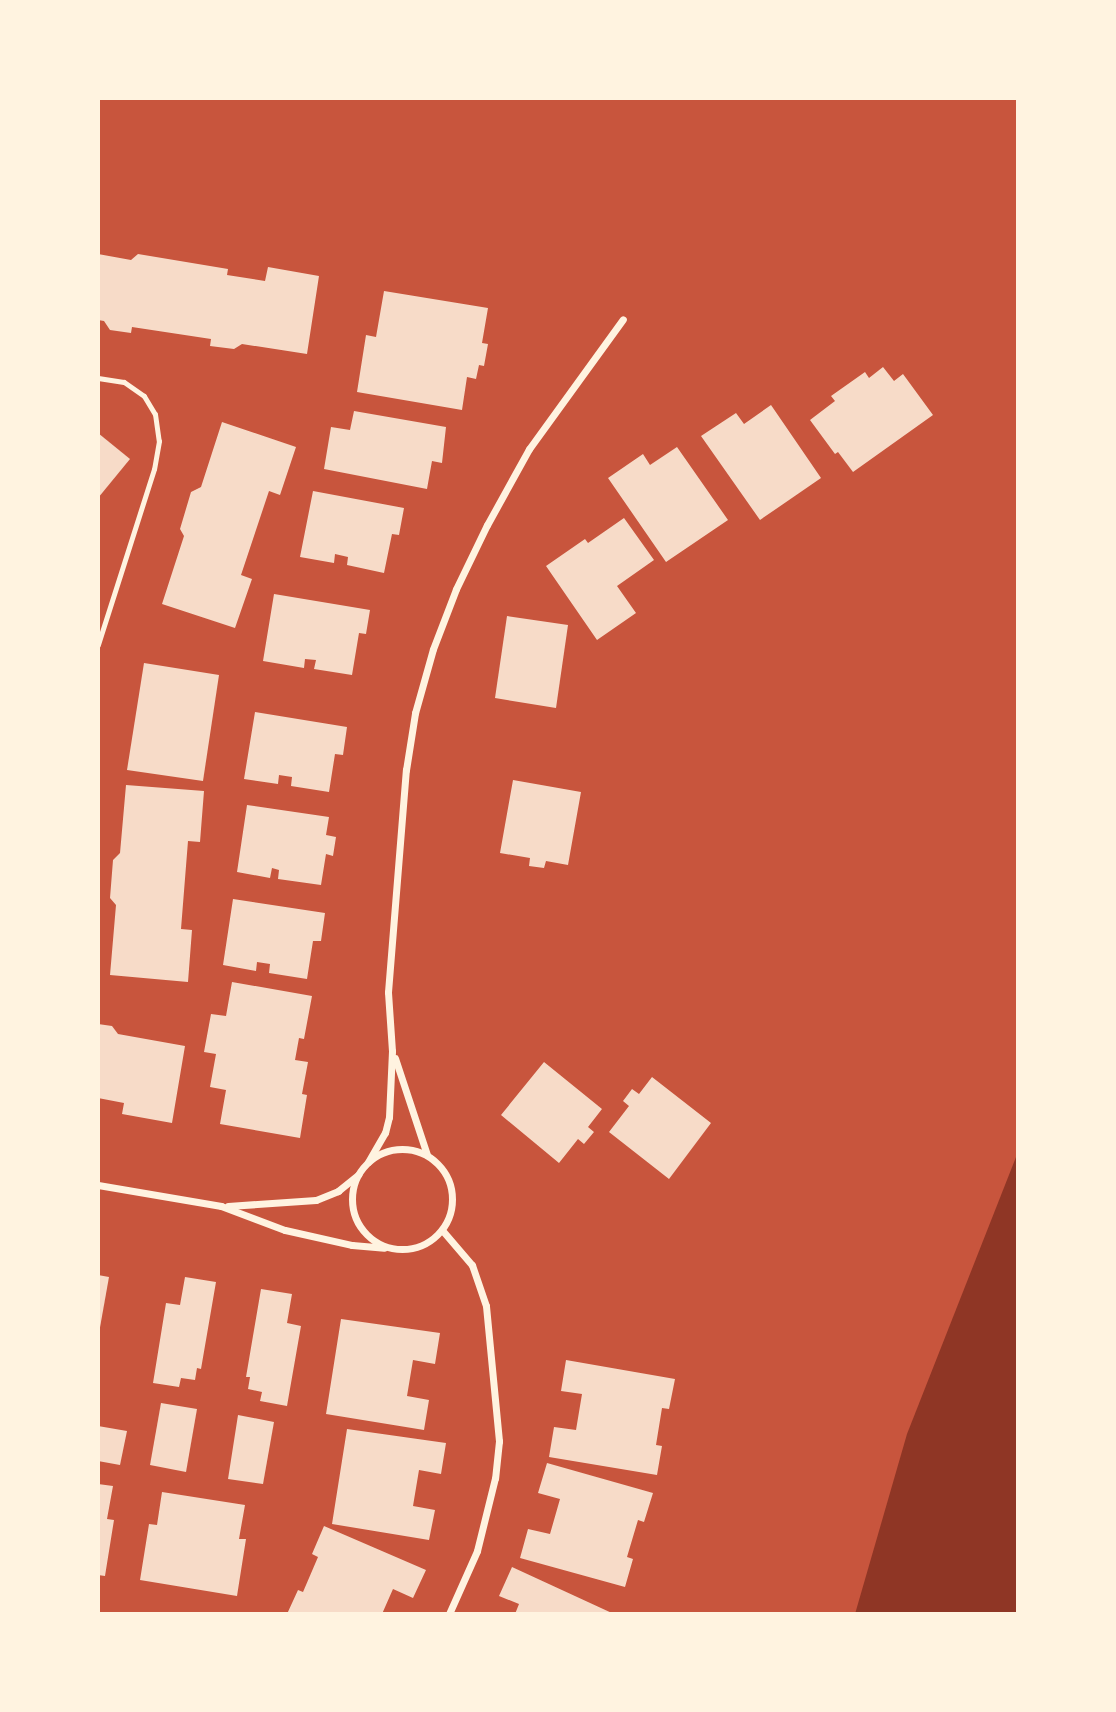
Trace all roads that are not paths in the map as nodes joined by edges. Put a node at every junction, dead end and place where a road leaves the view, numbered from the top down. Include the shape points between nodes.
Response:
1 (623, 319) dead end
2 (98, 378) edge
3 (98, 645) edge
4 (392, 1051) junction
5 (427, 1155) junction
6 (368, 1162) junction
7 (359, 1174) junction
8 (98, 1185) edge
9 (221, 1206) junction
10 (442, 1230) junction
11 (395, 1249) junction
12 (449, 1614) edge

1 - 4 street via 529,449 456,589 433,649 415,713 406,770 389,969
2 - 3 lane via 124,382 144,396 155,414 159,441
4 - 5 street
4 - 6 street via 389,1117
5 - 6 street via 395,1149
5 - 10 street via 441,1166 452,1190 450,1215
6 - 7 street
7 - 9 street via 338,1191 316,1200
7 - 11 street via 353,1188 356,1218 365,1233
8 - 9 street
9 - 11 street via 285,1230
10 - 11 street via 429,1242
10 - 12 street via 465,1254 482,1291 499,1441 477,1551

